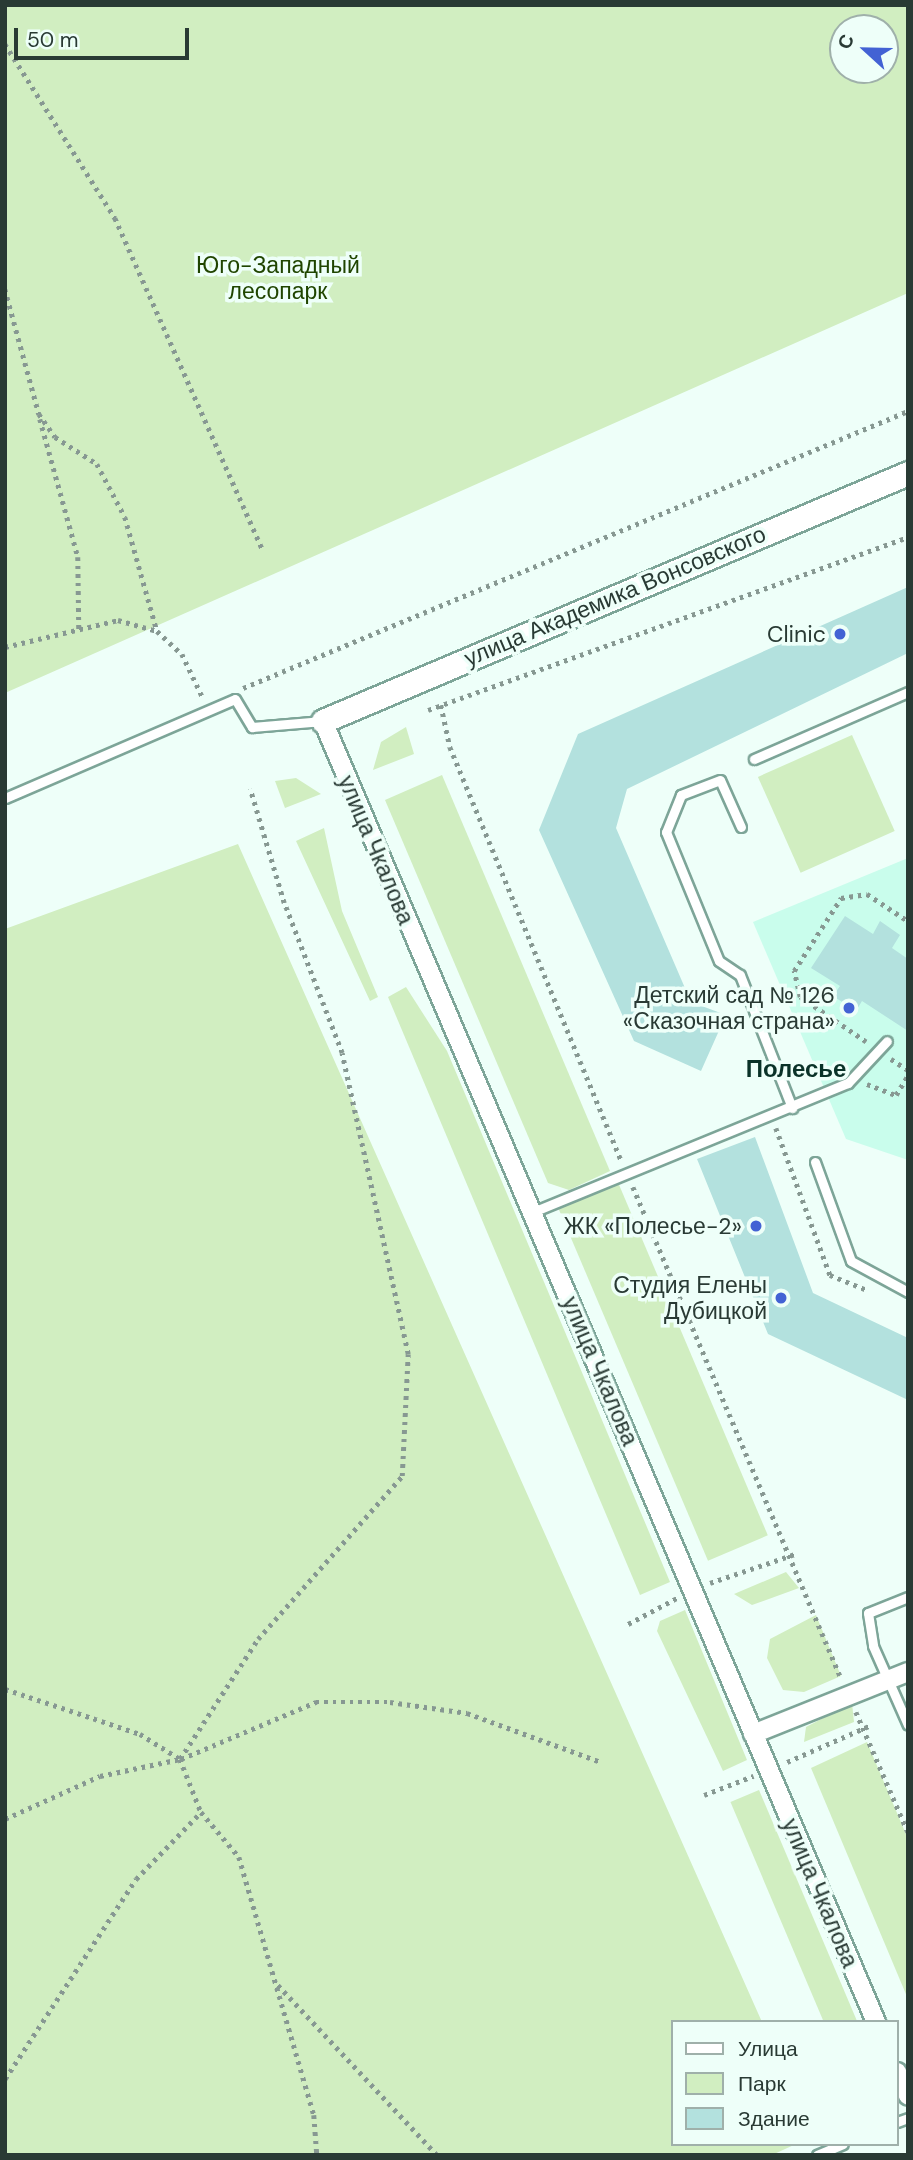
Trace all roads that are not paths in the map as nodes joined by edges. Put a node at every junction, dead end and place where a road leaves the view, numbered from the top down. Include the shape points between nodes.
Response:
1 (908, 474) edge
2 (908, 692) edge
3 (323, 721) junction
4 (754, 759) dead end
5 (5, 798) edge
6 (741, 827) dead end
7 (887, 1041) dead end
8 (792, 1108) junction
9 (814, 1162) dead end
10 (533, 1212) junction
11 (908, 1292) edge
12 (908, 1598) edge
13 (908, 1672) edge
14 (889, 1680) junction
15 (908, 1725) edge
16 (753, 1734) junction
17 (875, 2020) edge
18 (899, 2076) edge
19 (908, 2096) edge
20 (838, 2146) edge
21 (817, 2155) edge

1 - 3 street, улица Академика Вонсовского
2 - 4 lane
3 - 5 lane via 252,727 234,699
3 - 10 street, улица Чкалова
6 - 8 lane via 720,780 681,795 666,832 719,961 740,975
7 - 8 lane via 848,1083
8 - 10 lane
9 - 11 lane via 852,1261
10 - 16 street, улица Чкалова
12 - 14 lane via 868,1613 873,1646
13 - 14 street
14 - 15 lane
14 - 16 street
16 - 17 street, улица Чкалова
18 - 19 street
20 - 21 lane

